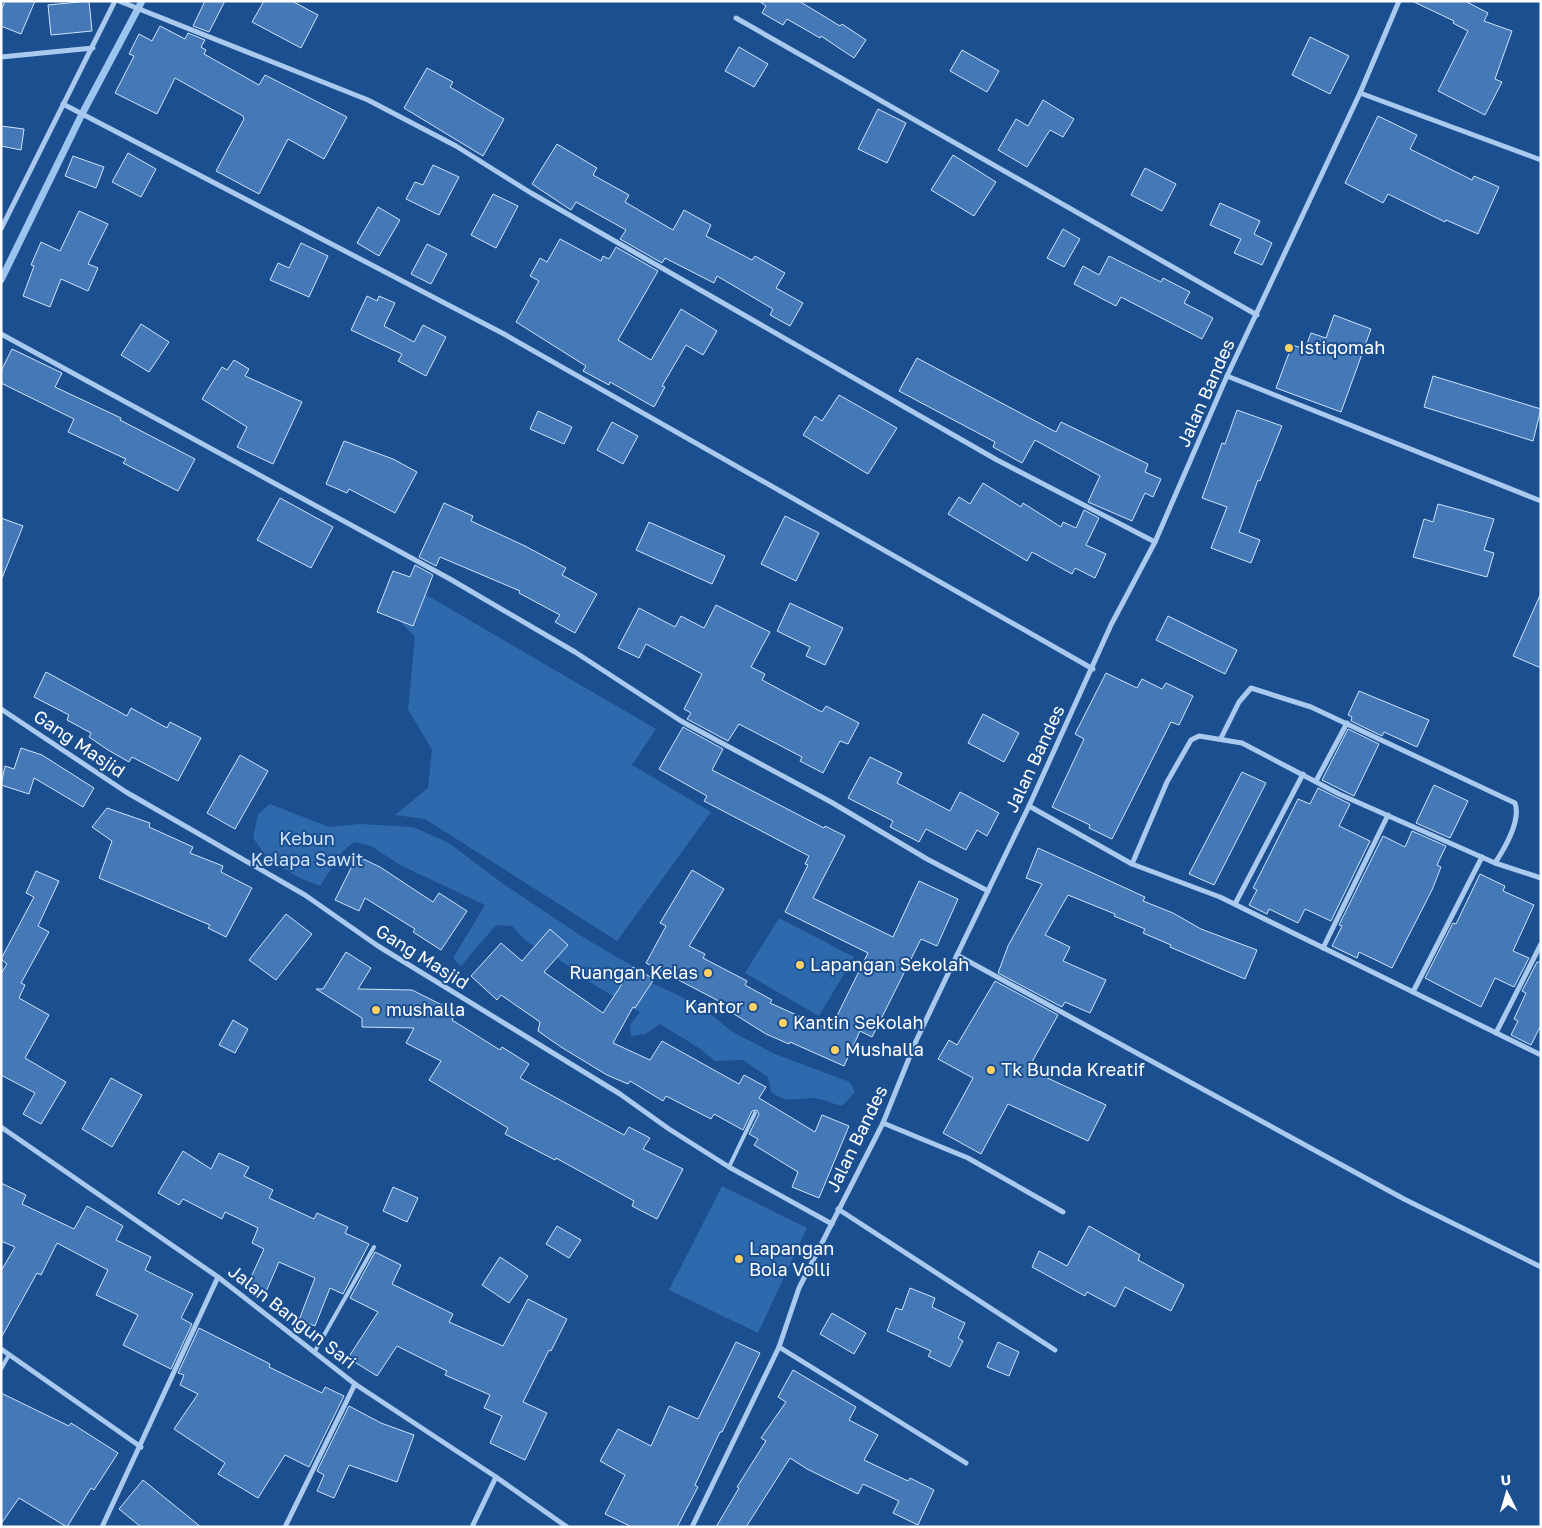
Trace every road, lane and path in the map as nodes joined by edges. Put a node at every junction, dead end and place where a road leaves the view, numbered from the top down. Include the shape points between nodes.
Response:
1 (115, 1) edge
2 (1399, 1) edge
3 (121, 2) edge
4 (736, 18) dead end
5 (93, 48) junction
6 (1, 56) edge
7 (1360, 93) junction
8 (63, 104) junction
9 (1541, 160) edge
10 (1, 229) edge
11 (1257, 316) junction
12 (1, 334) edge
13 (1227, 376) junction
14 (1541, 501) edge
15 (1155, 542) junction
16 (1093, 668) junction
17 (1, 709) edge
18 (1347, 723) junction
19 (1221, 738) junction
20 (1303, 774) junction
21 (1316, 781) junction
22 (1029, 806) junction
23 (1388, 815) junction
24 (1482, 857) junction
25 (1496, 863) junction
26 (1132, 864) junction
27 (1541, 878) edge
28 (988, 891) junction
29 (1235, 904) junction
30 (1541, 944) edge
31 (1323, 948) junction
32 (957, 954) junction
33 (1413, 992) junction
34 (1496, 1032) junction
35 (1541, 1055) edge
36 (755, 1113) dead end
37 (883, 1123) junction
38 (1, 1127) edge
39 (729, 1166) junction
40 (838, 1209) junction
41 (1062, 1212) dead end
42 (832, 1224) junction
43 (374, 1247) dead end
44 (1541, 1268) edge
45 (218, 1277) junction
46 (779, 1347) junction
47 (1, 1349) edge
48 (1055, 1350) dead end
49 (315, 1351) junction
50 (9, 1355) junction
51 (1, 1369) edge
52 (354, 1384) junction
53 (141, 1447) junction
54 (966, 1463) dead end
55 (496, 1477) junction
56 (102, 1527) edge
57 (285, 1527) edge
58 (472, 1527) edge
59 (567, 1527) edge
60 (692, 1527) edge

1 - 5 street
2 - 7 street, Jalan Bandes
3 - 15 street via 377,104 456,146 531,193 997,460
4 - 11 street
5 - 6 street
5 - 8 street
7 - 9 street
7 - 11 street, Jalan Bandes
8 - 10 street
8 - 16 street via 504,334
11 - 13 street, Jalan Bandes
12 - 28 street via 450,579 575,652 680,721
13 - 14 street
13 - 15 street, Jalan Bandes
15 - 16 street, Jalan Bandes via 1111,625
16 - 22 street, Jalan Bandes
17 - 39 street, Gang Masjid via 126,792 305,895 378,946 620,1094
18 - 19 street via 1311,707 1251,688 1239,702
18 - 21 street
18 - 25 street via 1516,803 1515,821
19 - 20 street via 1242,744
19 - 26 street via 1198,736 1191,740 1167,782
20 - 21 street
20 - 29 street
21 - 23 street
22 - 26 street
22 - 28 street, Jalan Bandes
23 - 24 street
23 - 31 street
24 - 25 street
24 - 33 street
25 - 27 street
26 - 29 street
28 - 32 street, Jalan Bandes
29 - 31 street
30 - 34 street
31 - 33 street
32 - 37 street, Jalan Bandes via 916,1041
32 - 44 street via 1404,1200
33 - 34 street
34 - 35 street
36 - 39 lane
37 - 40 street, Jalan Bandes
37 - 41 street via 968,1158
38 - 45 street, Jalan Bangun Sari
39 - 42 street, Gang Masjid
40 - 42 street, Jalan Bandes
40 - 48 street
42 - 46 street, Jalan Bandes via 799,1288
43 - 49 lane
45 - 49 street, Jalan Bangun Sari
45 - 53 street
46 - 54 street
46 - 60 street, Jalan Bandes
47 - 50 street
49 - 52 street, Jalan Bangun Sari
50 - 51 lane
50 - 53 street
52 - 55 street, Jalan Bangun Sari
52 - 57 street
53 - 56 street
55 - 58 street
55 - 59 street, Jalan Bangun Sari

